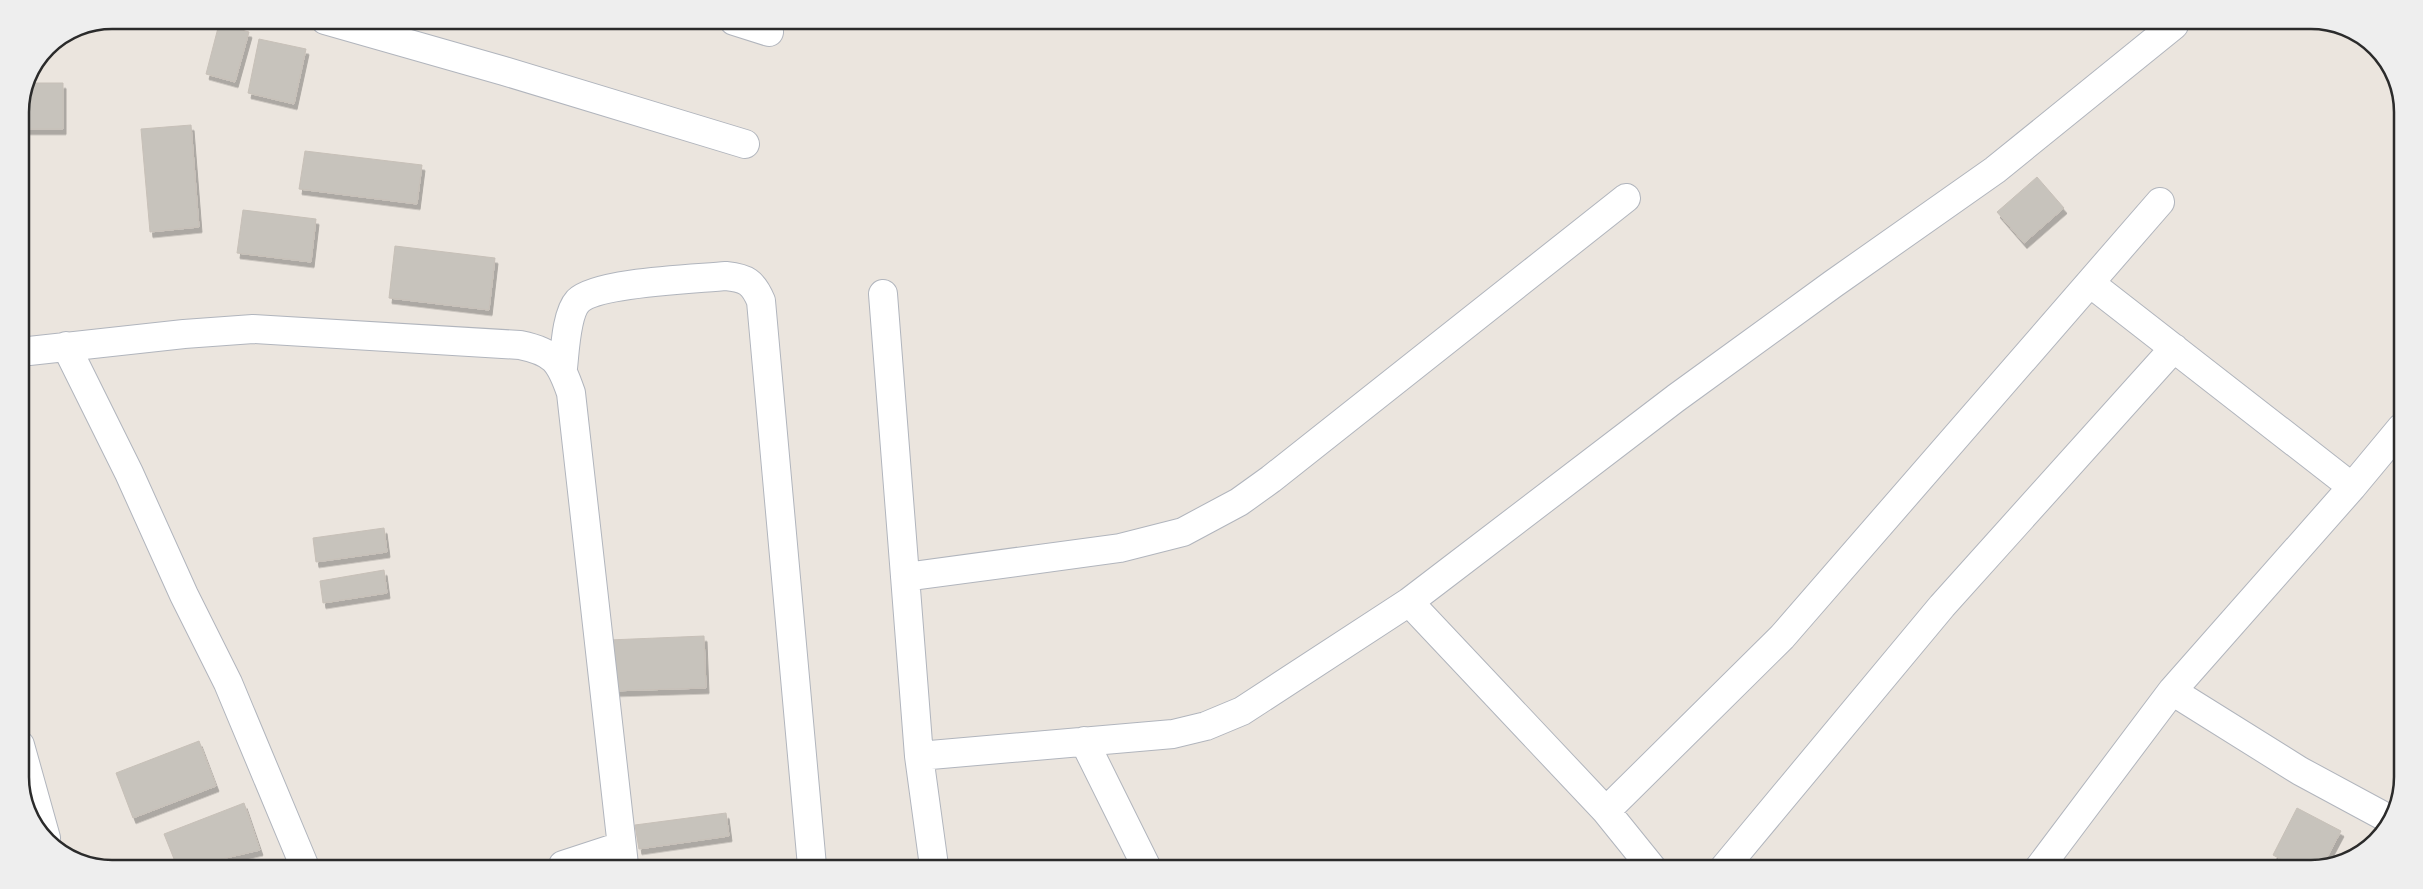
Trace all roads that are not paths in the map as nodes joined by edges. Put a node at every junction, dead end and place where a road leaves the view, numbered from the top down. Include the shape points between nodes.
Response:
1 (357, 29) edge
2 (759, 29) edge
3 (2169, 29) edge
4 (769, 32) dead end
5 (745, 144) dead end
6 (1626, 198) dead end
7 (2160, 202) dead end
8 (2090, 283) junction
9 (883, 294) dead end
10 (66, 346) junction
11 (2174, 348) junction
12 (29, 351) edge
13 (563, 368) junction
14 (2394, 436) edge
15 (2352, 487) junction
16 (905, 577) junction
17 (1409, 602) junction
18 (2172, 691) junction
19 (1084, 741) junction
20 (919, 756) junction
21 (29, 777) edge
22 (1606, 811) junction
23 (2384, 816) edge
24 (41, 821) edge
25 (623, 856) edge
26 (302, 860) edge
27 (596, 860) edge
28 (811, 860) edge
29 (933, 860) edge
30 (1143, 860) edge
31 (1646, 860) edge
32 (1731, 860) edge
33 (2045, 860) edge

1 - 5 street
2 - 4 street
3 - 17 street via 1995,170 1676,398
6 - 16 street via 1271,479 1239,502 1184,532 1120,548
7 - 8 street
8 - 11 street
8 - 22 street via 1782,637
9 - 16 street
10 - 12 street
10 - 13 street via 253,329 520,345 548,354
10 - 26 street via 228,683
11 - 15 street
11 - 32 street via 1942,606
13 - 25 street via 571,393
13 - 28 street via 571,314 578,301 590,294 612,288 726,276 740,278 755,286 761,301
14 - 15 street
15 - 18 street
16 - 20 street
17 - 19 street via 1242,711 1206,726 1173,734
17 - 22 street
18 - 23 street via 2300,770
18 - 33 street
19 - 20 street
19 - 30 street
20 - 29 street
21 - 24 street
22 - 31 street
25 - 27 street

